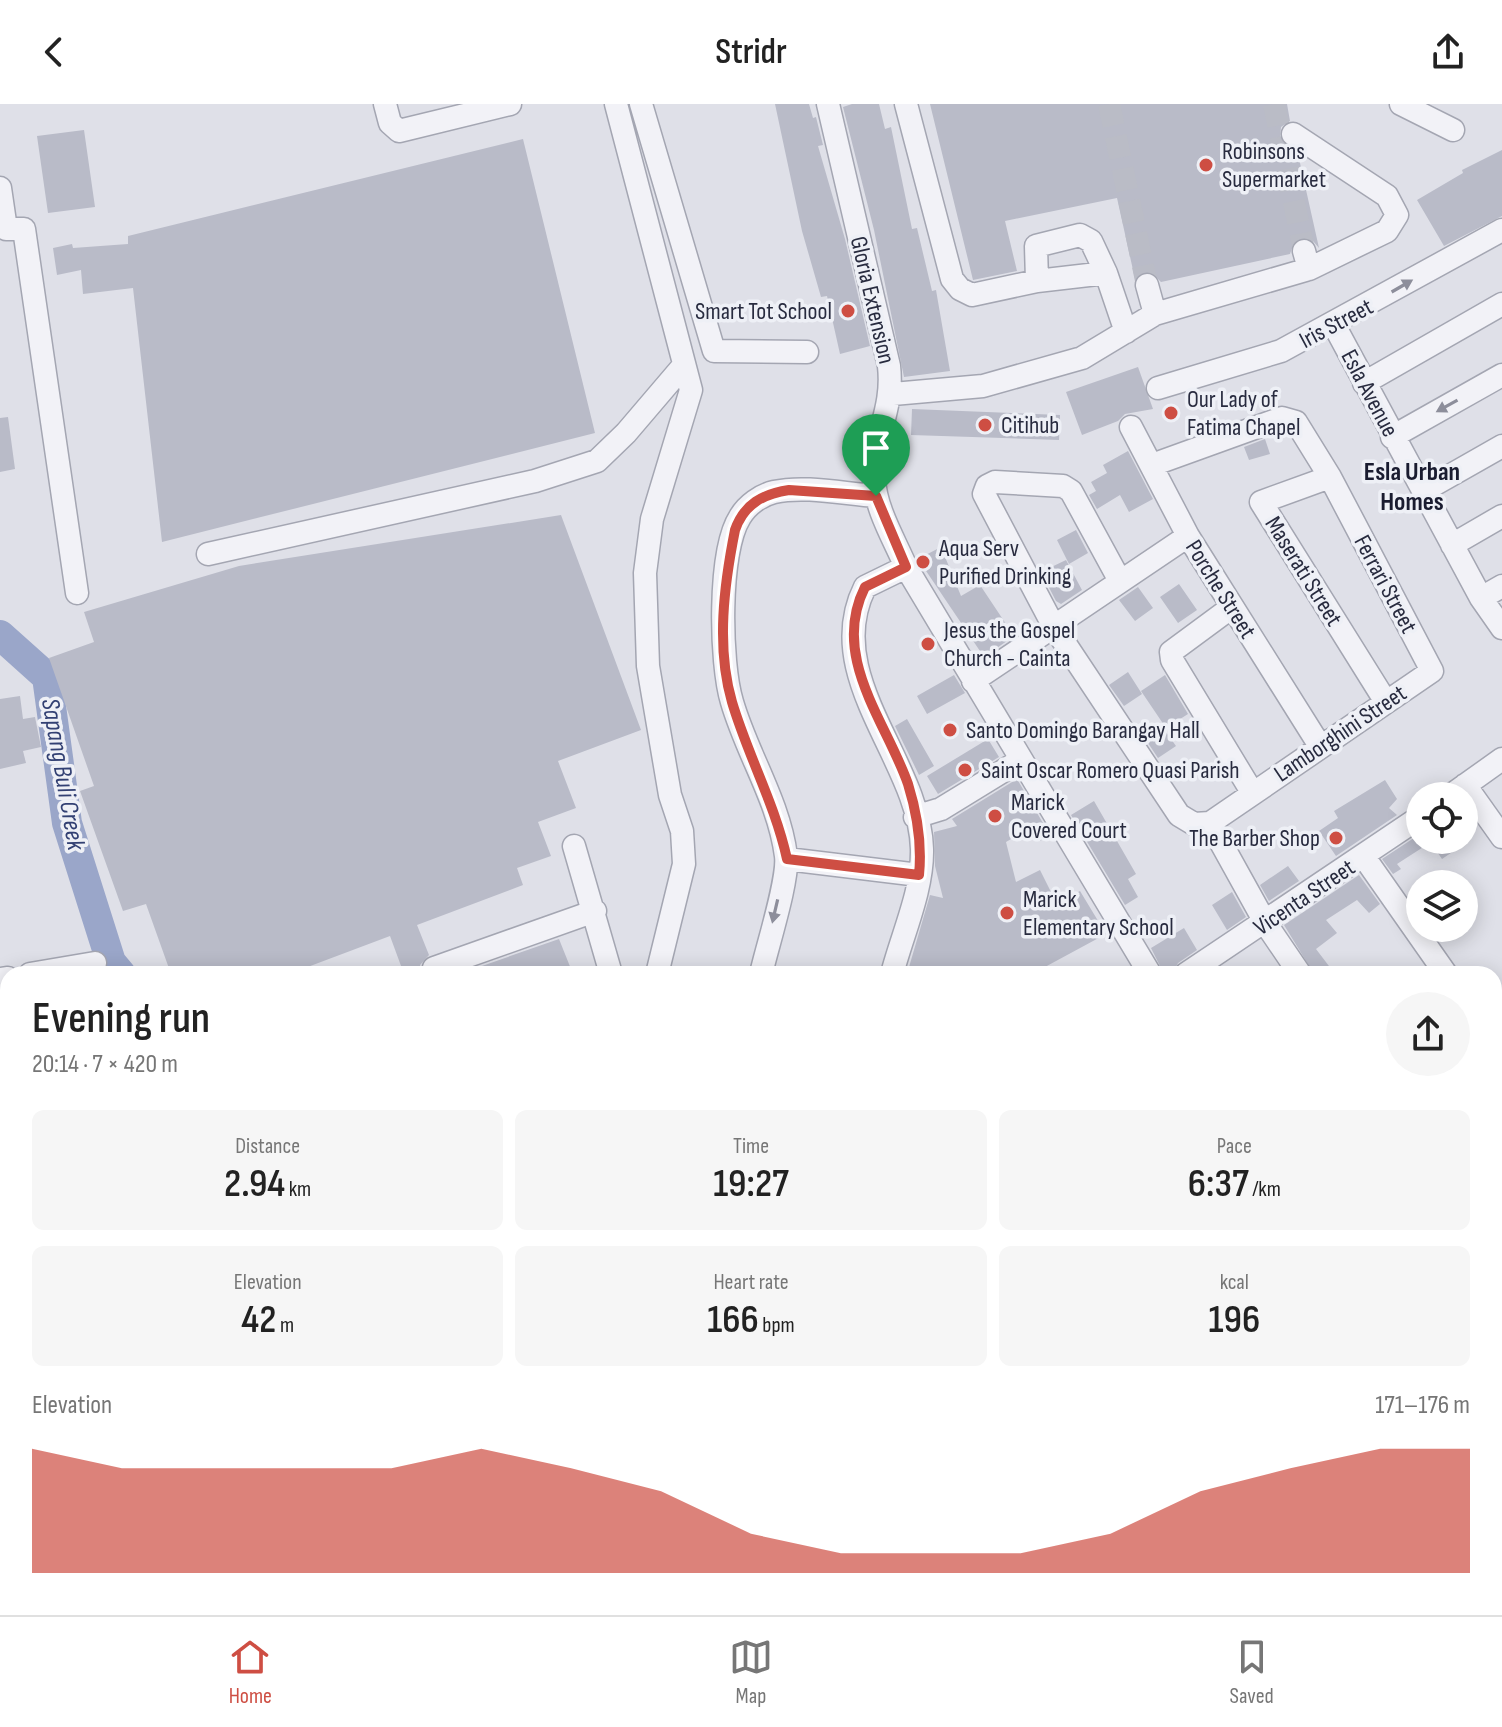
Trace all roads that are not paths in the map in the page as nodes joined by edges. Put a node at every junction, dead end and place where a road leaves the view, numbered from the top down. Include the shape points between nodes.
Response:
1 (385, 104) edge
2 (510, 104) edge
3 (616, 104) edge
4 (641, 104) edge
5 (828, 104) edge
6 (906, 104) edge
7 (1401, 104) edge
8 (1453, 130) dead end
9 (1293, 134) dead end
10 (0, 188) edge
11 (1502, 230) edge
12 (1106, 273) junction
13 (1037, 281) junction
14 (1147, 285) tunnel mouth
15 (1502, 304) edge
16 (1155, 314) junction
17 (1334, 325) junction
18 (1126, 332) junction
19 (807, 352) dead end
20 (684, 365) junction
21 (1502, 375) edge
22 (1364, 383) junction
23 (1158, 388) dead end
24 (893, 394) junction
25 (1131, 427) dead end
26 (1392, 437) junction
27 (1502, 446) edge
28 (1152, 465) junction
29 (1330, 477) junction
30 (1423, 491) junction
31 (876, 496) junction
32 (1502, 516) edge
33 (1188, 536) junction
34 (1452, 545) junction
35 (208, 554) dead end
36 (906, 567) junction
37 (1120, 581) junction
38 (1502, 586) edge
39 (77, 593) dead end
40 (1481, 598) junction
41 (1232, 607) junction
42 (1054, 627) junction
43 (1502, 628) edge
44 (1432, 671) joint
45 (973, 681) junction
46 (1386, 702) junction
47 (1320, 746) junction
48 (1502, 759) edge
49 (1021, 760) junction
50 (1469, 782) edge
51 (1252, 792) junction
52 (1478, 811) edge
53 (915, 817) junction
54 (1210, 823) junction
55 (1406, 827) edge
56 (1502, 837) edge
57 (574, 846) dead end
58 (1364, 857) junction
59 (787, 859) junction
60 (919, 875) junction
61 (595, 911) junction
62 (1266, 924) junction
63 (95, 963) dead end
64 (77, 966) edge
65 (440, 966) edge
66 (609, 966) edge
67 (659, 966) edge
68 (763, 966) edge
69 (894, 966) edge
70 (1145, 966) edge
71 (1199, 966) edge
72 (1295, 966) edge
73 (1440, 966) edge

1 - 2 street via 390,123 399,131
3 - 20 street
4 - 19 street via 714,351
5 - 24 street, Gloria Extension
6 - 13 street via 952,279 972,295
7 - 8 street
9 - 16 street via 1387,196 1397,215 1387,231
10 - 39 street via 6,229 24,229
17 -> 11 street, Iris Street
12 - 13 street
12 - 13 street via 1091,241 1080,235 1036,246
12 - 18 street
14 - 16 street
15 - 22 street
16 - 18 street
17 - 22 street, Esla Avenue
17 - 23 street, Iris Street via 1281,351
18 - 24 street via 1082,358 983,386
20 - 35 street via 597,461 535,481
20 - 67 street via 691,390 652,519 645,573 648,666 684,864
21 -> 26 street
22 - 26 street, Esla Avenue
24 - 31 street, Gloria Extension via 879,437
25 - 28 street, Porche Street
26 - 30 street, Esla Avenue
27 - 30 street
28 - 29 street, Ferrari Street via 1282,418 1296,422 1306,434
28 - 33 street, Porche Street
29 - 44 street, Ferrari Street
29 - 46 street, Maserati Street via 1261,502
30 - 34 street, Esla Avenue
31 - 36 street
31 - 59 street via 772,492 745,510 735,530 723,623 725,674 778,819
32 - 34 street
33 - 37 street
33 - 41 street, Porche Street
34 - 40 street, Esla Avenue
36 - 45 street
36 - 53 street via 865,587 856,612 855,646 859,677 908,784
37 - 42 street
37 - 42 street via 1071,491 1063,486 987,486 984,494
38 - 40 street
40 - 43 street, Esla Avenue
41 - 47 street, Porche Street
41 - 51 street via 1171,652
42 - 45 street
42 - 54 street via 1179,815 1194,824
44 - 46 street, Lamborghini Street
45 - 49 street
46 - 47 street, Lamborghini Street
47 - 51 street, Lamborghini Street
48 - 50 street
49 - 53 street via 941,809
49 - 70 street
51 - 54 street, Lamborghini Street
52 - 56 street
53 - 60 street via 922,848
54 - 62 street
55 - 58 street, Vicenta Street
57 - 61 street
58 - 62 street, Vicenta Street
58 - 73 street
59 - 60 street
59 -> 68 street
60 - 69 street
61 - 65 street
61 - 66 street
62 - 71 street, Vicenta Street
62 - 72 street
63 - 64 street

